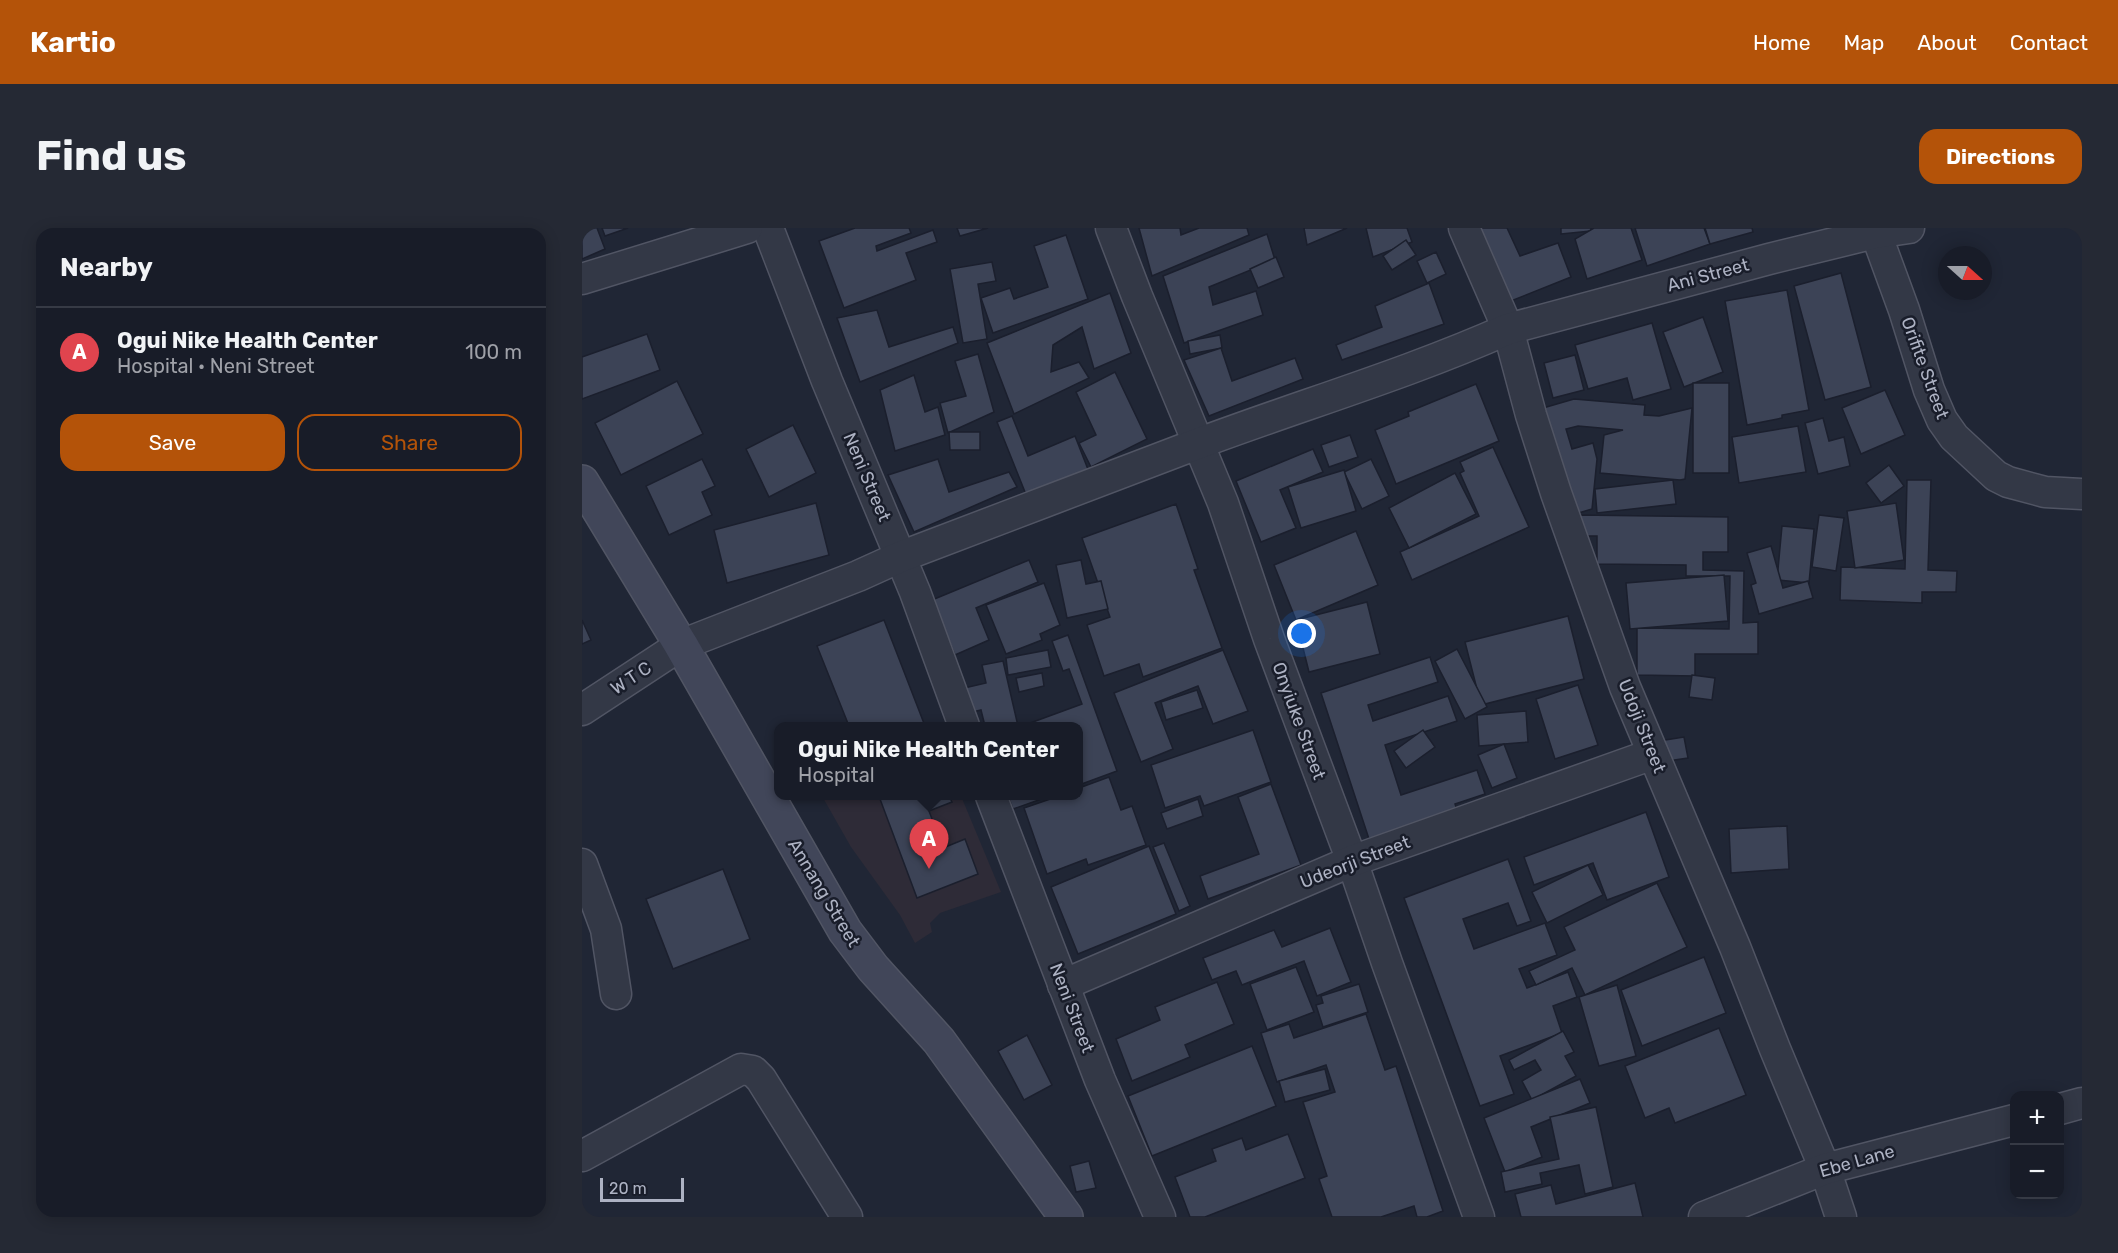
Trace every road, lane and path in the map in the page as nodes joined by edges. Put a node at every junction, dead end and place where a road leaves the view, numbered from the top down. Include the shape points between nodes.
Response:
1 (747, 228) edge
2 (768, 228) edge
3 (1111, 228) edge
4 (1464, 228) edge
5 (1909, 228) edge
6 (1874, 230) edge
7 (582, 279) edge
8 (1508, 328) junction
9 (1197, 444) junction
10 (582, 482) edge
11 (2082, 494) edge
12 (900, 557) junction
13 (681, 645) junction
14 (582, 710) edge
15 (962, 722) edge
16 (1653, 754) junction
17 (993, 800) edge
18 (1352, 861) junction
19 (582, 864) edge
20 (1063, 985) junction
21 (616, 994) dead end
22 (2082, 1103) edge
23 (2064, 1108) edge
24 (2010, 1121) edge
25 (582, 1156) edge
26 (1825, 1169) junction
27 (847, 1217) edge
28 (1066, 1217) edge
29 (1160, 1217) edge
30 (1479, 1217) edge
31 (1704, 1217) edge
32 (1841, 1217) edge

1 - 7 street
2 - 12 street, Neni Street
3 - 9 street, Onyiuke Street
4 - 8 street, Udoji Street
5 - 6 street, Ani Street
6 - 8 street, Ani Street
6 - 11 street, Orifite Street via 1929,390 1954,437 2007,482 2045,492
8 - 9 street, Ani Street via 1472,345
8 - 16 street, Udoji Street via 1556,493
9 - 12 street, W T C
9 - 18 street, Onyiuke Street via 1223,503
10 - 13 main road, Annang Street
12 - 13 street, W T C
12 - 15 street, Neni Street
13 - 14 street, W T C
13 - 28 main road, Annang Street via 856,947 939,1041
16 - 18 street, Udeorji Street
16 - 26 street, Udoji Street
17 - 20 street, Neni Street
18 - 20 street, Udeorji Street
18 - 30 street, Onyiuke Street
19 - 21 street via 606,929
20 - 29 street, Neni Street
22 - 23 street
24 - 26 street, Ebe Lane
25 - 27 street via 741,1069 753,1071
26 - 31 street, Ebe Lane
26 - 32 street, Udoji Street

